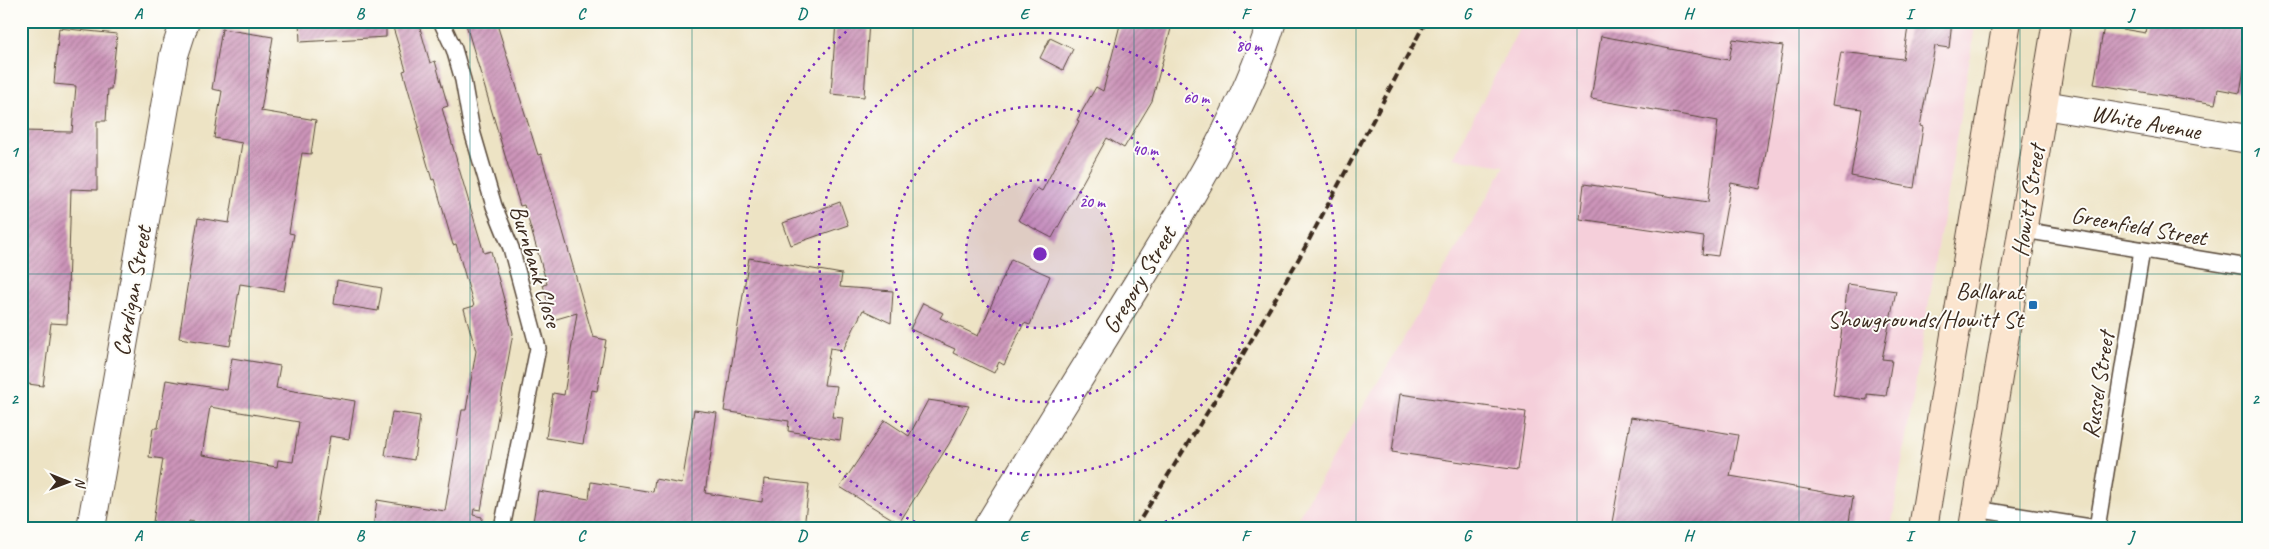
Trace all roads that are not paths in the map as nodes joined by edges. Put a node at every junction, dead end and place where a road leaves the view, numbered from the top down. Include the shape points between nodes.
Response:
1 (173, 21) edge
2 (185, 21) edge
3 (441, 21) edge
4 (1272, 21) edge
5 (2007, 21) edge
6 (2057, 21) edge
7 (174, 55) junction
8 (2044, 105) junction
9 (2248, 139) edge
10 (2023, 230) junction
11 (2142, 250) junction
12 (2248, 266) edge
13 (1974, 518) edge
14 (2042, 524) edge
15 (91, 528) edge
16 (502, 528) edge
17 (987, 528) edge
18 (1923, 528) edge
19 (2097, 528) edge

1 - 7 street, Cardigan Street
2 - 7 street, Cardigan Street
3 - 16 lane, Burnbank Close via 454,49 472,130 494,206 511,248 538,348
4 - 17 street, Gregory Street via 1253,77 1218,146 1166,238
5 - 18 main road, Howitt Street
6 - 8 main road, Howitt Street
7 - 15 street, Cardigan Street
8 - 9 street, White Avenue
8 - 10 main road, Howitt Street
10 - 11 lane, Greenfield Street
10 - 13 main road, Howitt Street
11 - 12 lane, Greenfield Street
11 - 19 lane, Russel Street
13 - 14 lane
14 - 19 lane

